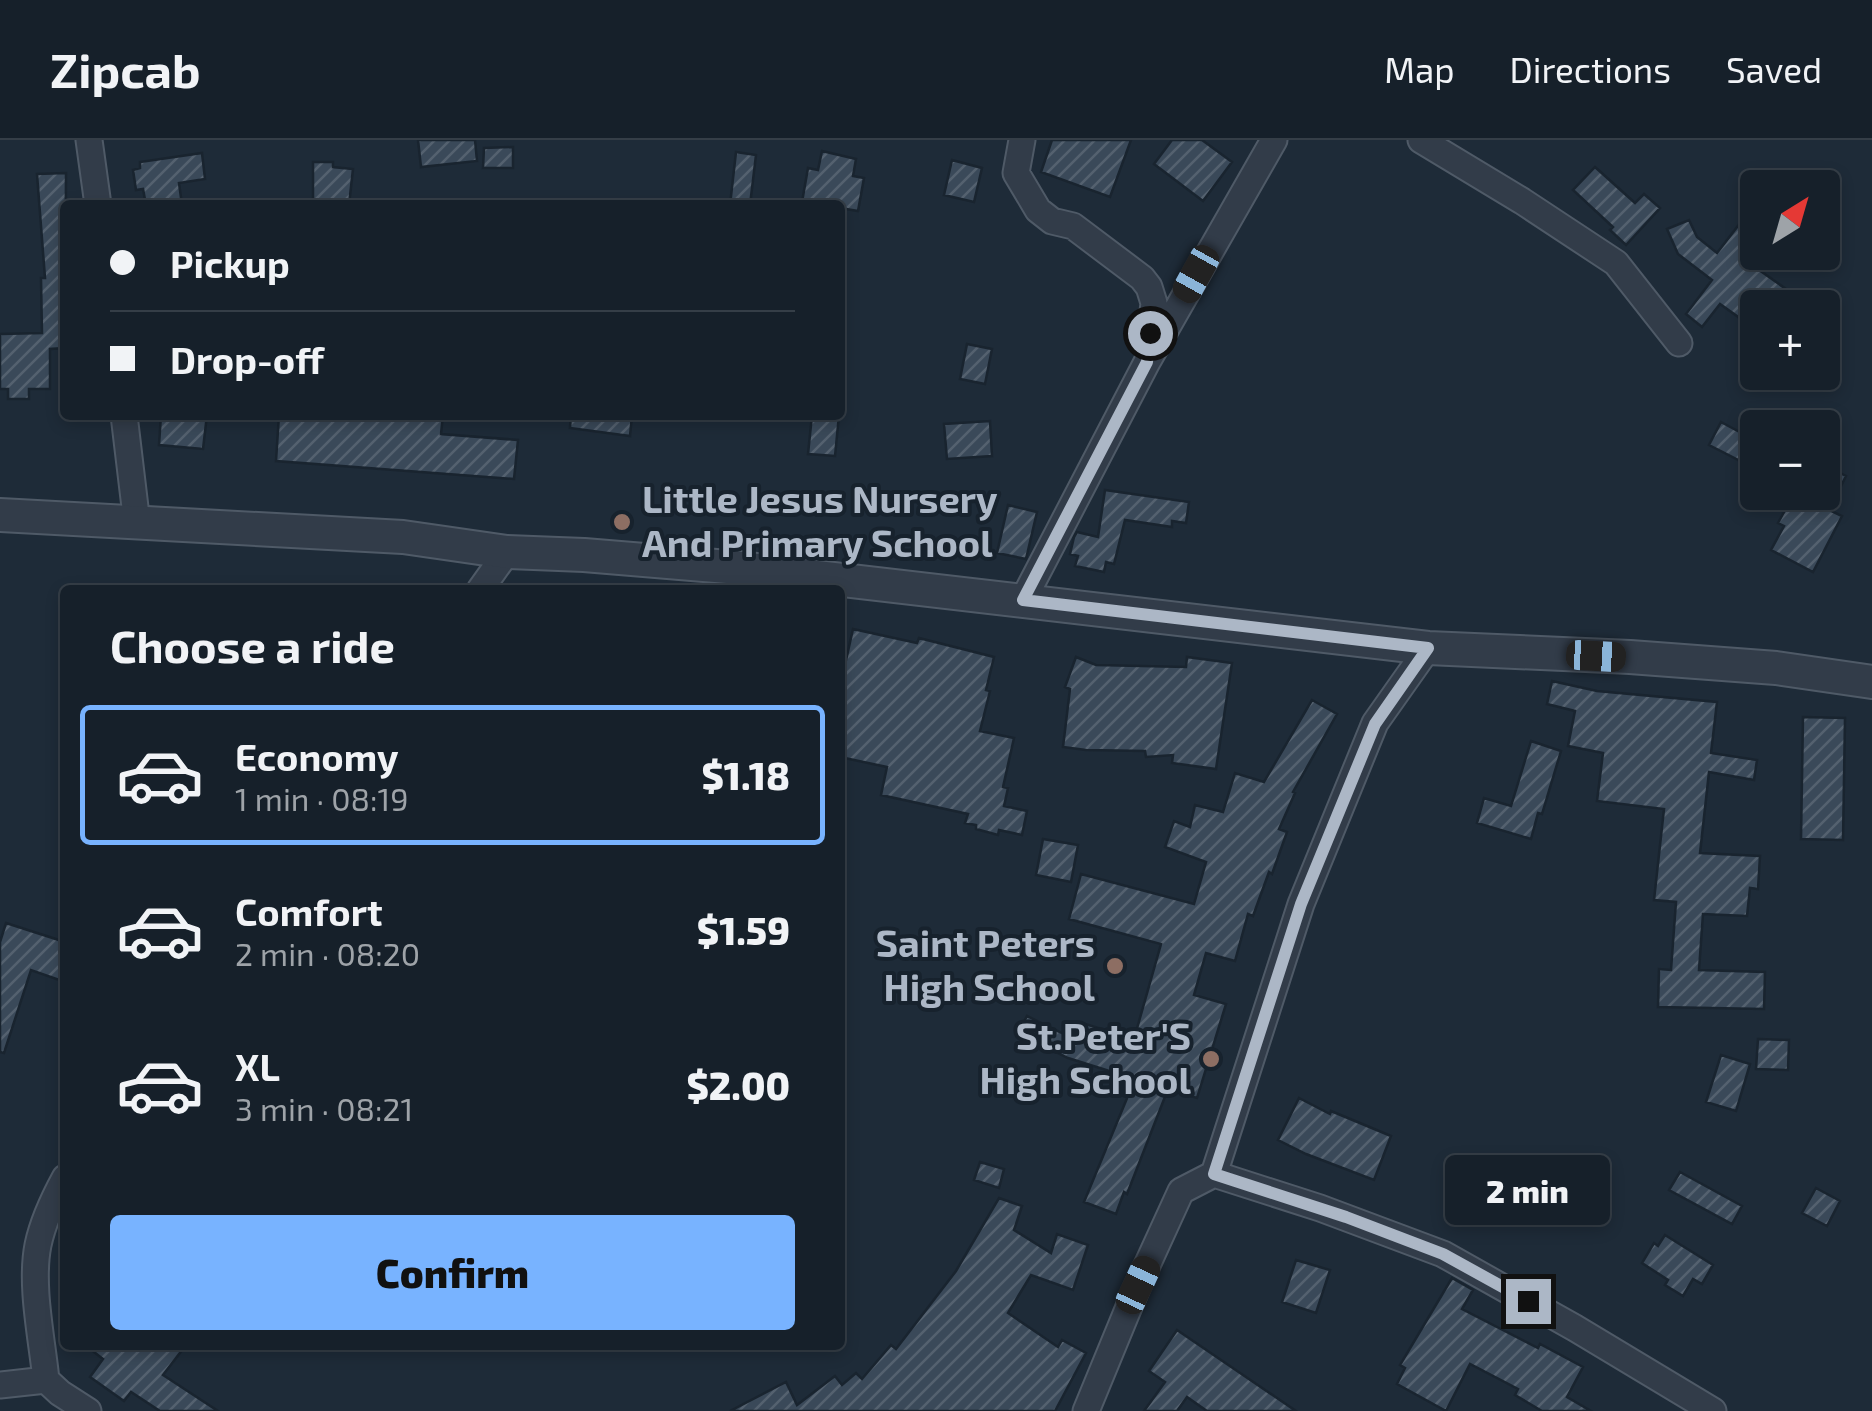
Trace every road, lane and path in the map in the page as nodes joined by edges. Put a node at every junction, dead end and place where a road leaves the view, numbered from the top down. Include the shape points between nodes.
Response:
1 (89, 140) edge
2 (1022, 140) edge
3 (1274, 140) edge
4 (1421, 140) edge
5 (97, 200) edge
6 (1679, 343) dead end
7 (1147, 362) junction
8 (125, 420) edge
9 (0, 515) edge
10 (137, 524) junction
11 (506, 552) junction
12 (483, 585) edge
13 (1023, 600) junction
14 (1428, 648) junction
15 (1872, 682) edge
16 (1214, 1174) junction
17 (60, 1187) edge
18 (46, 1380) junction
19 (0, 1385) edge
20 (88, 1411) edge
21 (1086, 1411) edge
22 (1713, 1411) edge

1 - 5 street
2 - 7 street via 1016,173 1038,210 1073,226 1149,287 1154,303
3 - 7 street
4 - 6 street via 1616,263
7 - 13 street
8 - 10 street
9 - 10 street
10 - 11 street via 404,537
11 - 12 street
11 - 13 street via 740,568
13 - 14 street
14 - 15 street via 1776,668
14 - 16 street via 1375,724 1301,904
16 - 21 street via 1181,1191
16 - 22 street via 1443,1254
17 - 18 street via 38,1247
18 - 19 street
18 - 20 street

